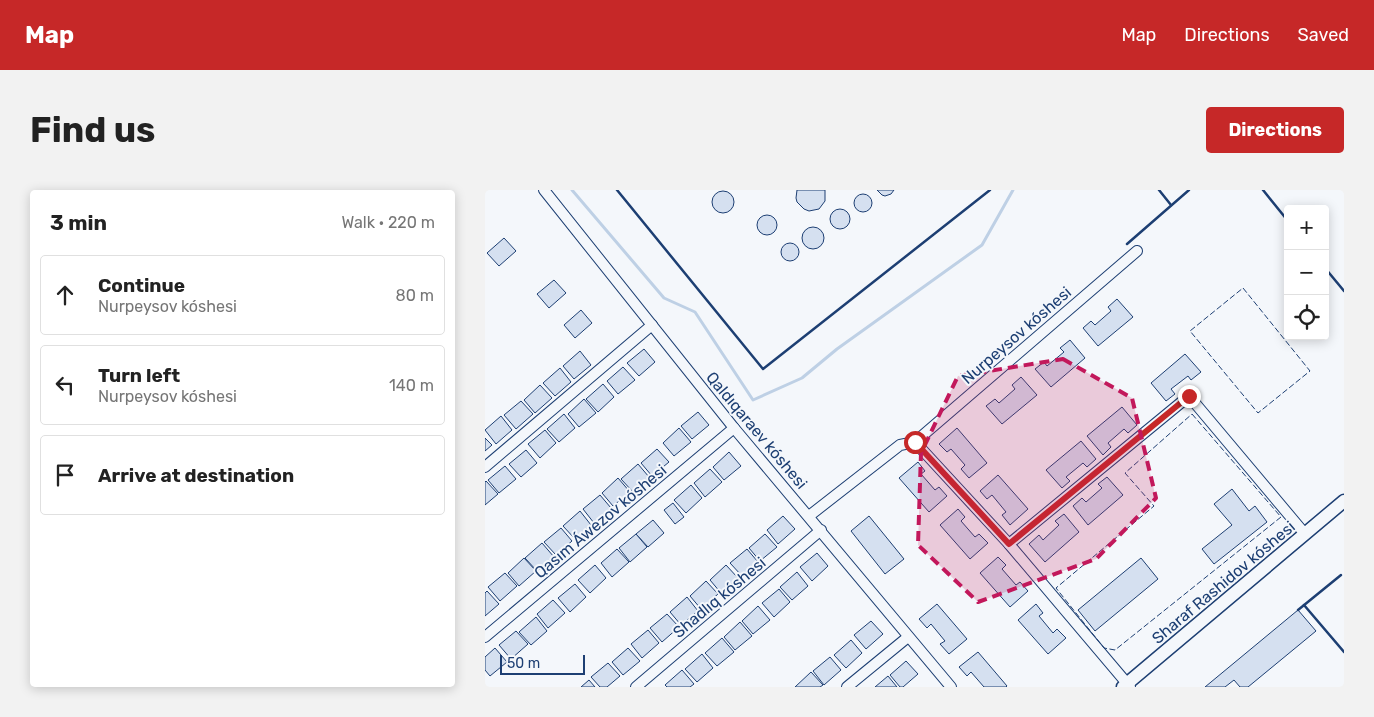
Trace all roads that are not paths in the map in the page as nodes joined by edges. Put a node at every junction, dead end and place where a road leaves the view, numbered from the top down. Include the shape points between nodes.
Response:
1 (544, 190) edge
2 (1137, 250) dead end
3 (653, 325) junction
4 (734, 428) junction
5 (915, 442) junction
6 (485, 467) edge
7 (1344, 501) edge
8 (809, 516) junction
9 (821, 530) junction
10 (1305, 534) junction
11 (1009, 544) junction
12 (485, 637) edge
13 (908, 637) junction
14 (1127, 686) edge
15 (636, 687) edge
16 (847, 687) edge
17 (951, 687) edge

1 - 3 street, Qaldıqaraev kóshesi
2 - 5 street, Nurpeysov kóshesi
3 - 4 street, Qaldıqaraev kóshesi
3 - 6 street
4 - 8 street, Qaldıqaraev kóshesi
4 - 12 street, Qasım Áwezov kóshesi
5 - 8 street, Nurpeysov kóshesi via 900,445
5 - 11 street
7 - 10 street, Sharaf Rashidov kóshesi
8 - 9 street, Qaldıqaraev kóshesi
9 - 13 street, Qaldıqaraev kóshesi
9 - 15 street, Shadlıq kóshesi
10 - 11 street via 1189,396
10 - 14 street, Sharaf Rashidov kóshesi
11 - 14 street
13 - 16 street
13 - 17 street, Qaldıqaraev kóshesi

